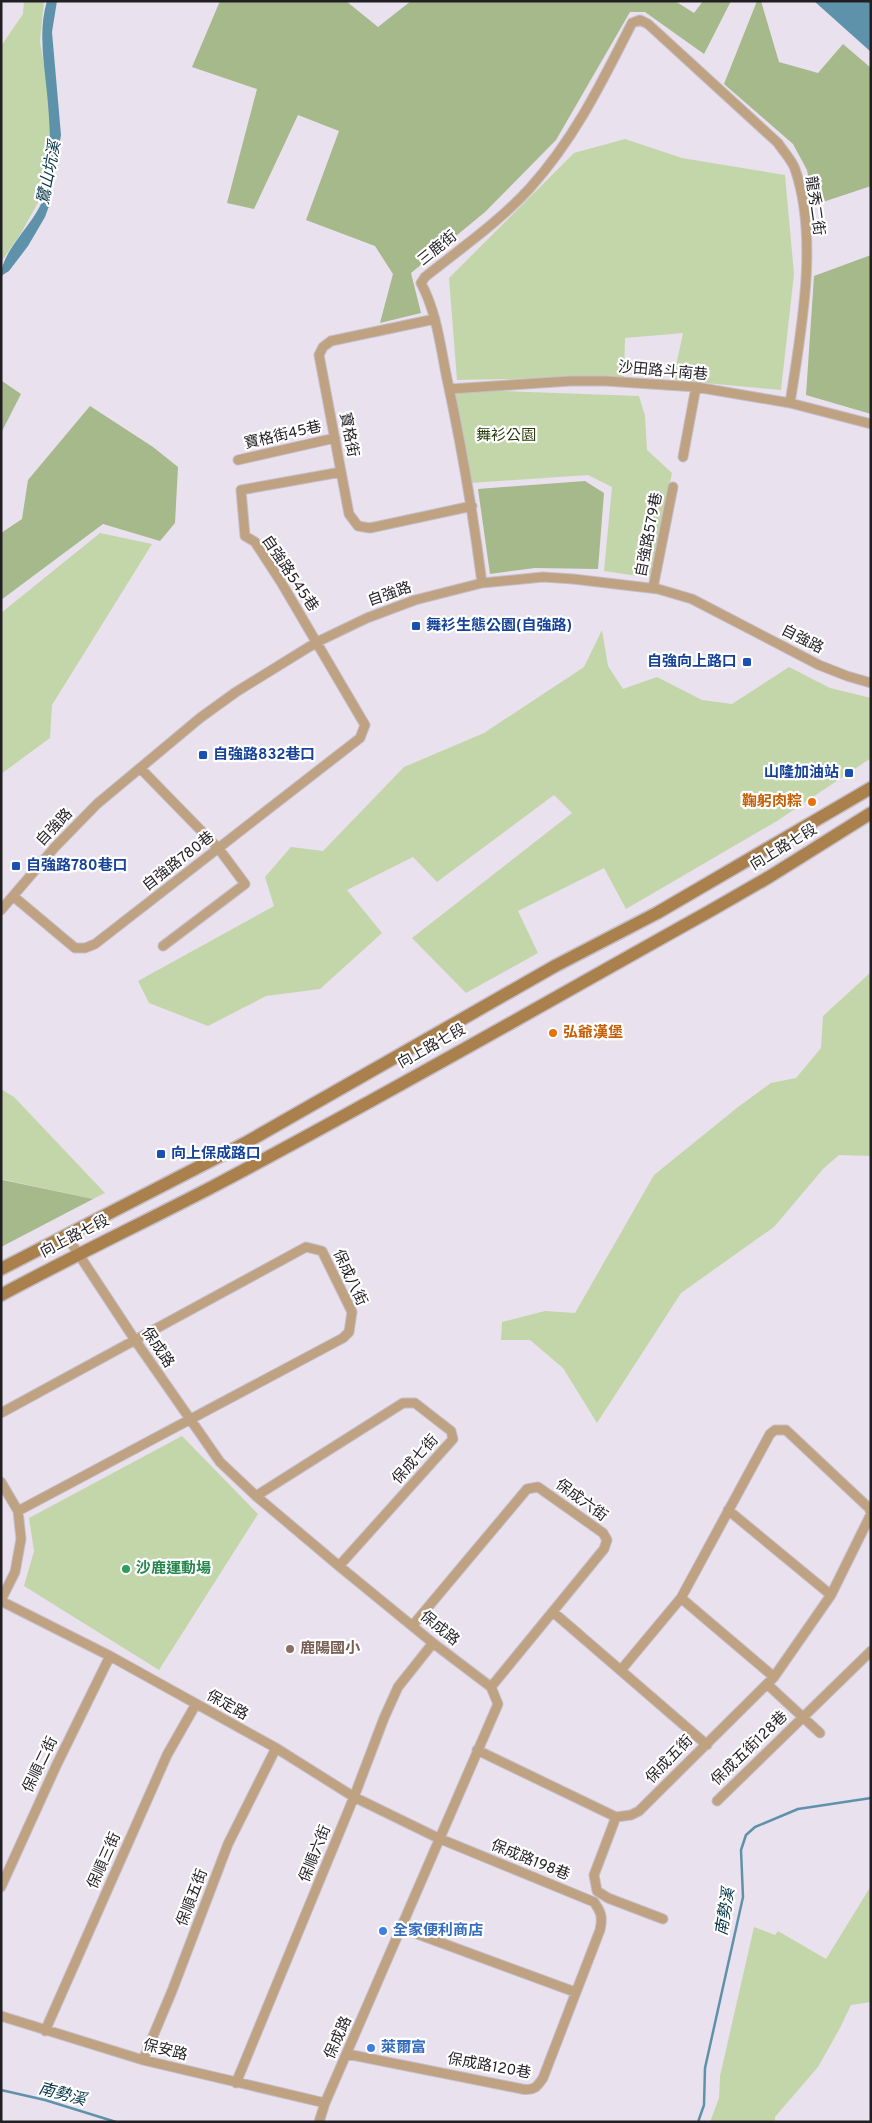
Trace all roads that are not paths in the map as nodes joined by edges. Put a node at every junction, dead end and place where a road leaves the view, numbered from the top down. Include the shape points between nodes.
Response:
1 (640, 20) joint
2 (435, 319) junction
3 (696, 387) junction
4 (450, 390) junction
5 (790, 403) junction
6 (871, 424) edge
7 (335, 438) junction
8 (683, 457) dead end
9 (238, 460) dead end
10 (342, 472) junction
11 (673, 487) dead end
12 (472, 506) junction
13 (482, 583) junction
14 (653, 588) junction
15 (317, 642) junction
16 (871, 683) edge
17 (140, 768) junction
18 (871, 788) edge
19 (871, 813) edge
20 (219, 849) junction
21 (13, 896) junction
22 (1, 910) edge
23 (163, 946) dead end
24 (66, 1235) junction
25 (79, 1252) junction
26 (1, 1269) edge
27 (1, 1295) edge
28 (135, 1340) junction
29 (1, 1414) edge
30 (190, 1421) junction
31 (1, 1482) edge
32 (256, 1496) junction
33 (728, 1510) junction
34 (18, 1511) junction
35 (871, 1514) edge
36 (339, 1566) junction
37 (831, 1595) junction
38 (681, 1598) junction
39 (1, 1601) edge
40 (553, 1612) junction
41 (413, 1625) junction
42 (433, 1643) junction
43 (871, 1651) edge
44 (110, 1656) junction
45 (621, 1670) junction
46 (774, 1677) junction
47 (767, 1684) junction
48 (490, 1687) junction
49 (196, 1704) junction
50 (803, 1717) junction
51 (820, 1733) dead end
52 (706, 1745) junction
53 (276, 1748) junction
54 (477, 1750) junction
55 (354, 1797) junction
56 (717, 1801) dead end
57 (616, 1817) junction
58 (438, 1838) junction
59 (1, 1887) edge
60 (603, 1919) joint
61 (663, 1919) dead end
62 (401, 1928) junction
63 (575, 1992) junction
64 (1, 2016) edge
65 (45, 2031) junction
66 (347, 2054) junction
67 (143, 2060) junction
68 (236, 2083) junction
69 (325, 2103) junction
70 (319, 2122) edge

1 - 2 street, 三鹿街 via 632,23 567,142 529,189 490,225 424,277 421,283
1 - 5 street, 龍秀二街 via 778,143 794,167 803,207 806,292
2 - 4 street, 三鹿街
2 - 7 street, 寶格街 via 331,341 323,347 319,355
3 - 4 street, 沙田路斗南巷 via 570,381
3 - 5 street, 沙田路斗南巷
3 - 8 street
4 - 12 street, 三鹿街
5 - 6 street, 沙田路斗南巷
7 - 9 street, 寶格街45巷
7 - 10 street, 寶格街
10 - 12 street, 寶格街 via 349,514 358,526 370,528
10 - 15 street, 自強路545巷 via 241,490 245,536 255,542
11 - 14 street, 自強路579巷
12 - 13 street, 三鹿街
13 - 14 street, 自強路 via 544,577
13 - 15 street, 自強路 via 415,600
14 - 16 street, 自強路 via 692,598 819,665
15 - 17 street, 自強路 via 236,692
15 - 20 street, 自強路780巷 via 365,725 360,738
17 - 20 street
17 - 21 street, 自強路 via 97,804
18 - 24 main road, 向上路七段 via 657,913 555,966 247,1142
19 - 25 main road, 向上路七段 via 769,877 543,1004 213,1186
20 - 21 street, 自強路780巷 via 85,948 75,948
20 - 23 street via 245,884
21 - 22 street, 自強路
24 - 25 street, 保成路
24 - 26 main road, 向上路七段
25 - 27 main road, 向上路七段
25 - 28 street, 保成路
28 - 29 street, 保成八街
28 - 30 street, 保成路
28 - 30 street, 保成八街 via 306,1247 322,1251 352,1312 349,1332
30 - 32 street, 保成路 via 220,1462
30 - 34 street, 保成八街
31 - 34 street
32 - 36 street, 保成路
32 - 36 street, 保成七街 via 403,1403 415,1403 451,1431 453,1438
33 - 35 street via 770,1434 780,1429 786,1430 869,1508
33 - 37 street
33 - 38 street
34 - 39 street via 21,1540 15,1572
35 - 37 street
36 - 41 street, 保成路
37 - 46 street
38 - 45 street
38 - 46 street
39 - 44 street, 保定路
40 - 41 street, 保成六街 via 604,1549 607,1540 602,1533 538,1488 527,1490
40 - 45 street, 保成五街
40 - 48 street, 保成六街
41 - 42 street, 保成路
42 - 48 street, 保成路
42 - 55 street, 保順六街 via 398,1687
43 - 50 street, 保成五街128巷
44 - 49 street, 保定路
44 - 59 street, 保順二街
45 - 52 street, 保成五街
46 - 47 street
47 - 50 street
47 - 52 street
48 - 54 street, 保成路 via 498,1704
49 - 53 street, 保定路
49 - 65 street, 保順三街 via 167,1755
50 - 51 street
50 - 56 street, 保成五街128巷
52 - 57 street, 保成五街 via 639,1811
53 - 55 street, 保定路
53 - 67 street, 保順五街 via 228,1844
54 - 57 street
54 - 58 street, 保成路
55 - 58 street, 保定路
55 - 68 street, 保順六街
57 - 61 street via 594,1875 597,1891
58 - 60 street, 保成路198巷 via 594,1902
58 - 62 street, 保成路
60 - 63 street, 保成路120巷
62 - 63 street
62 - 66 street, 保成路
63 - 66 street, 保成路120巷 via 536,2089
64 - 65 street, 保安路
65 - 67 street, 保安路
66 - 69 street, 保成路
67 - 68 street, 保安路
68 - 69 street, 保安路
69 - 70 street, 保成路

